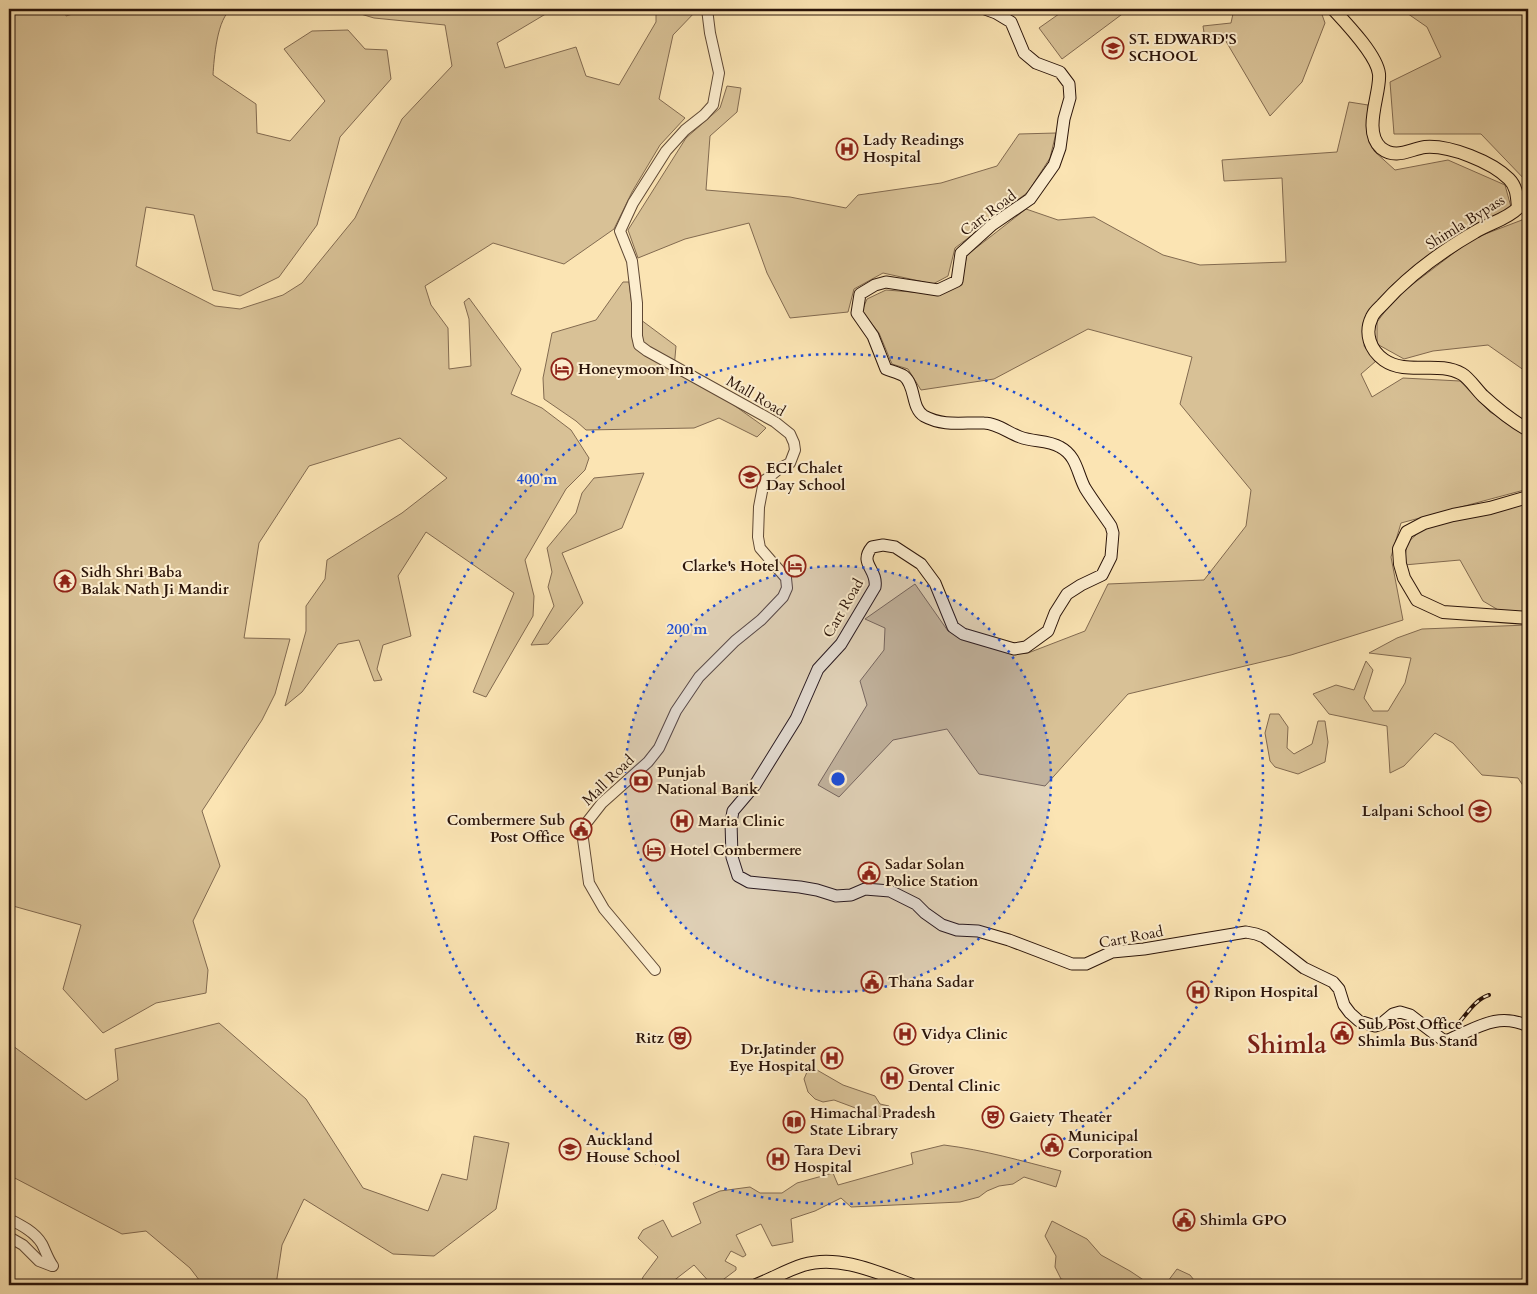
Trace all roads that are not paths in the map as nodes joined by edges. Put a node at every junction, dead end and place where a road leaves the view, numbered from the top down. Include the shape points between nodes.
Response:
1 (707, 9) edge
2 (985, 9) edge
3 (1333, 9) edge
4 (1528, 430) edge
5 (1528, 497) edge
6 (1528, 618) edge
7 (655, 970) dead end
8 (1528, 1026) edge
9 (9, 1219) edge
10 (9, 1237) edge
11 (756, 1285) edge
12 (912, 1285) edge

1 - 7 street, Mall Road via 719,74 713,105 666,151 633,203 620,231 632,261 637,304 636,336 639,345 647,351 775,422 790,434 795,450 790,463 764,481 759,507 760,548 786,578 787,588 783,597 698,677 676,711 659,748 602,803 584,826 589,883 604,909
2 - 8 main road, Cart Road via 1011,22 1024,53 1036,63 1060,72 1069,84 1070,98 1054,165 1030,200 992,224 962,253 956,281 938,290 886,282 875,285 860,294 857,313 873,336 886,369 904,376 924,416 951,424 986,422 1021,438 1062,447 1077,465 1086,489 1111,526 1111,557 1102,576 1067,594 1048,631 1026,647 1014,649 963,634 953,627 935,582 922,564 895,546 872,547 866,560 876,579 875,586 841,644 818,669 796,719 755,786 733,811 732,858 738,876 749,882 800,887 836,896 851,896 865,889 890,890 916,904 942,926 978,931 1072,964 1086,964 1112,952 1246,932 1264,937 1304,968 1333,982 1350,1013 1367,1024 1381,1024 1392,1014 1400,1012 1410,1015 1443,1040 1496,1020
3 - 4 main road, Shimla Bypass via 1360,39 1379,72 1372,120 1380,147 1392,153 1407,153 1425,147 1460,151 1510,180 1517,194 1518,208 1510,215 1453,246 1394,292 1372,316 1369,329 1373,351 1392,365 1447,368 1463,374 1494,406
5 - 6 main road via 1424,523 1407,532 1399,549 1404,578 1417,600 1443,612
9 - 10 street via 33,1233 53,1266 39,1261
11 - 12 main road via 803,1265 822,1263 864,1268

